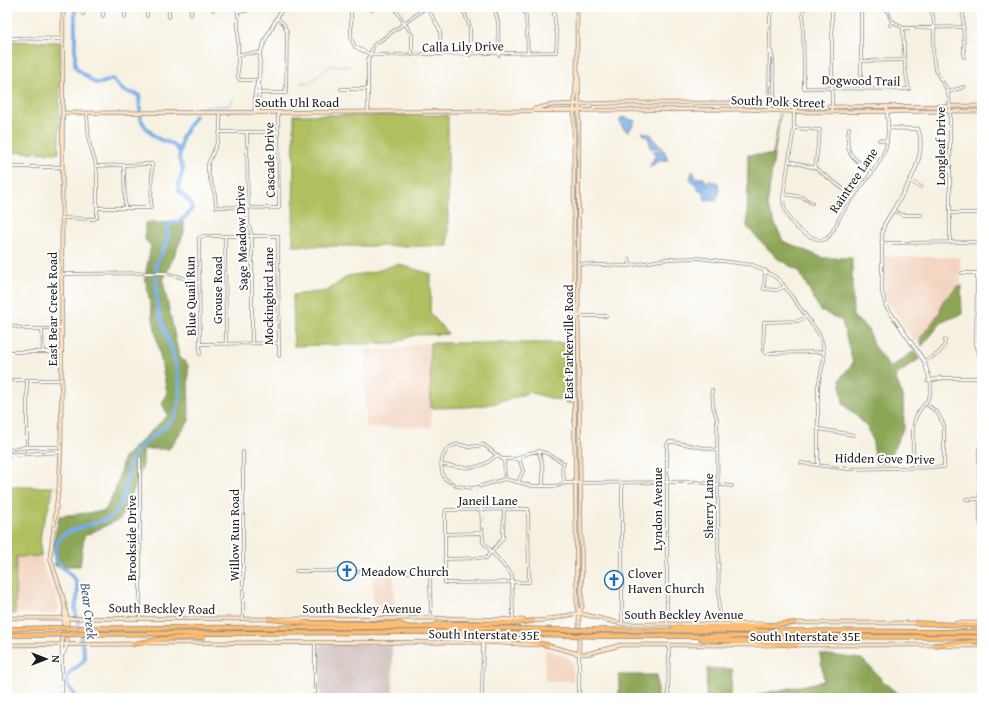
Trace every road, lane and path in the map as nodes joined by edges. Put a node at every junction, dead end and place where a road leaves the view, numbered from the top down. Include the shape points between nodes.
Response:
1 (63, 7) edge
2 (82, 7) edge
3 (103, 7) edge
4 (125, 7) edge
5 (147, 7) edge
6 (169, 7) edge
7 (191, 7) edge
8 (238, 7) edge
9 (252, 7) edge
10 (284, 7) edge
11 (351, 7) edge
12 (378, 7) edge
13 (394, 7) edge
14 (427, 7) edge
15 (462, 7) edge
16 (494, 7) edge
17 (523, 7) edge
18 (553, 7) edge
19 (577, 7) edge
20 (772, 7) edge
21 (803, 7) edge
22 (832, 7) edge
23 (861, 7) edge
24 (886, 7) edge
25 (930, 7) edge
26 (963, 7) edge
27 (372, 10) dead end
28 (238, 11) junction
29 (83, 14) dead end
30 (191, 15) dead end
31 (103, 16) dead end
32 (147, 16) dead end
33 (125, 17) dead end
34 (169, 17) dead end
35 (277, 18) junction
36 (893, 22) junction
37 (404, 23) junction
38 (890, 25) dead end
39 (934, 27) junction
40 (963, 27) junction
41 (903, 28) junction
42 (7, 38) edge
43 (63, 39) junction
44 (770, 47) junction
45 (238, 54) junction
46 (260, 54) junction
47 (370, 54) junction
48 (528, 54) junction
49 (412, 55) junction
50 (441, 55) junction
51 (470, 55) junction
52 (500, 55) junction
53 (964, 57) dead end
54 (905, 60) junction
55 (861, 61) junction
56 (577, 70) junction
57 (258, 80) junction
58 (964, 87) dead end
59 (832, 88) junction
60 (861, 88) junction
61 (341, 89) dead end
62 (368, 89) junction
63 (770, 90) junction
64 (774, 90) junction
65 (948, 92) junction
66 (256, 93) junction
67 (574, 104) junction
68 (579, 104) junction
69 (770, 105) junction
70 (775, 105) junction
71 (950, 106) junction
72 (982, 106) edge
73 (794, 107) junction
74 (832, 107) junction
75 (887, 107) junction
76 (531, 110) junction
77 (574, 110) junction
78 (579, 110) junction
79 (769, 111) junction
80 (775, 111) junction
81 (950, 111) junction
82 (982, 111) edge
83 (220, 112) junction
84 (256, 112) junction
85 (278, 112) junction
86 (368, 112) junction
87 (794, 112) junction
88 (832, 112) junction
89 (887, 112) junction
90 (63, 113) junction
91 (87, 113) junction
92 (794, 128) junction
93 (849, 128) dead end
94 (888, 128) junction
95 (220, 132) junction
96 (247, 132) junction
97 (278, 132) junction
98 (879, 140) dead end
99 (887, 140) junction
100 (789, 161) junction
101 (124, 165) junction
102 (96, 166) junction
103 (7, 167) edge
104 (63, 168) junction
105 (815, 168) junction
106 (872, 173) junction
107 (910, 182) junction
108 (921, 187) dead end
109 (577, 191) junction
110 (784, 194) junction
111 (854, 197) junction
112 (812, 203) dead end
113 (97, 208) junction
114 (125, 208) junction
115 (248, 208) junction
116 (893, 210) junction
117 (950, 213) junction
118 (982, 213) edge
119 (921, 214) dead end
120 (62, 218) junction
121 (225, 236) junction
122 (252, 236) junction
123 (950, 242) junction
124 (982, 242) edge
125 (881, 243) junction
126 (629, 259) dead end
127 (576, 264) junction
128 (630, 265) junction
129 (765, 270) junction
130 (962, 273) dead end
131 (977, 273) junction
132 (982, 273) edge
133 (62, 274) junction
134 (200, 283) junction
135 (784, 287) junction
136 (976, 309) junction
137 (982, 309) edge
138 (576, 316) junction
139 (606, 316) dead end
140 (806, 317) junction
141 (7, 325) edge
142 (62, 328) junction
143 (42, 329) junction
144 (945, 340) dead end
145 (252, 343) junction
146 (278, 343) junction
147 (200, 344) junction
148 (226, 344) junction
149 (976, 344) junction
150 (982, 344) edge
151 (7, 352) edge
152 (43, 352) junction
153 (62, 352) junction
154 (824, 352) junction
155 (200, 354) dead end
156 (279, 356) dead end
157 (924, 361) junction
158 (574, 371) junction
159 (578, 372) junction
160 (981, 378) edge
161 (7, 380) edge
162 (27, 380) junction
163 (61, 380) junction
164 (929, 380) junction
165 (712, 390) dead end
166 (926, 404) junction
167 (982, 410) edge
168 (819, 429) junction
169 (854, 435) dead end
170 (982, 443) edge
171 (27, 447) junction
172 (61, 447) junction
173 (7, 450) edge
174 (716, 450) junction
175 (540, 451) junction
176 (61, 452) junction
177 (243, 452) dead end
178 (27, 453) junction
179 (7, 455) edge
180 (496, 456) junction
181 (140, 458) dead end
182 (519, 458) junction
183 (504, 459) junction
184 (801, 463) dead end
185 (818, 464) junction
186 (441, 465) junction
187 (914, 468) junction
188 (981, 469) edge
189 (505, 479) junction
190 (518, 482) junction
191 (565, 483) junction
192 (575, 483) junction
193 (580, 483) junction
194 (622, 483) junction
195 (666, 483) junction
196 (543, 485) junction
197 (717, 485) junction
198 (732, 486) dead end
199 (575, 494) junction
200 (966, 499) dead end
201 (981, 499) edge
202 (482, 509) junction
203 (504, 509) junction
204 (581, 510) junction
205 (982, 529) edge
206 (445, 534) junction
207 (481, 534) junction
208 (576, 536) junction
209 (582, 536) junction
210 (491, 553) junction
211 (445, 559) junction
212 (296, 571) dead end
213 (513, 583) junction
214 (577, 596) junction
215 (582, 596) junction
216 (579, 613) junction
217 (7, 618) edge
218 (65, 618) junction
219 (140, 618) junction
220 (431, 618) junction
221 (243, 619) junction
222 (268, 619) junction
223 (514, 620) junction
224 (533, 621) junction
225 (719, 623) junction
226 (795, 623) junction
227 (916, 623) joint
228 (622, 624) junction
229 (667, 624) junction
230 (982, 624) edge
231 (430, 627) junction
232 (7, 628) edge
233 (409, 628) junction
234 (642, 631) junction
235 (982, 632) edge
236 (425, 633) junction
237 (260, 634) junction
238 (7, 635) edge
239 (678, 637) junction
240 (982, 637) edge
241 (982, 641) edge
242 (315, 642) junction
243 (483, 642) junction
244 (134, 644) junction
245 (7, 645) edge
246 (62, 645) junction
247 (67, 645) junction
248 (547, 645) junction
249 (796, 645) junction
250 (934, 645) junction
251 (669, 646) junction
252 (982, 646) edge
253 (578, 654) junction
254 (62, 656) junction
255 (62, 698) edge
256 (315, 698) edge
257 (482, 698) edge
258 (579, 698) edge
259 (668, 698) edge

1 - 43 main road, East Bear Creek Road
2 - 29 street
3 - 31 street
4 - 33 street
5 - 32 street
6 - 34 street
7 - 30 street
8 - 28 street
9 - 28 street via 246,11
10 - 35 street
11 - 47 street via 352,43
12 - 27 street
13 - 37 street
14 - 37 street
14 - 50 street via 440,30
15 - 51 street via 470,27
16 - 52 street via 498,22
17 - 48 street via 526,16
18 - 48 street, Calla Lily Drive via 556,52
19 - 56 main road, East Parkerville Road
20 - 44 street
21 - 59 street, Dogwood Trail via 804,88
22 - 59 street
23 - 55 street
24 - 36 street
25 - 39 street, Longleaf Drive
26 - 40 street
28 - 45 street
35 - 46 street
35 - 66 street via 284,24 287,32 286,92
36 - 38 street
36 - 41 street
37 - 47 street via 374,45
37 - 49 street via 412,35
39 - 40 street
39 - 41 street
39 - 65 street, Longleaf Drive via 934,62 937,76
40 - 53 street
41 - 54 street
42 - 43 street
43 - 90 main road, East Bear Creek Road
44 - 63 street
44 - 64 street
45 - 46 street
45 - 57 street via 239,79
46 - 57 street
47 - 49 street, Calla Lily Drive
47 - 62 street
48 - 52 street, Calla Lily Drive
49 - 50 street, Calla Lily Drive
50 - 51 street, Calla Lily Drive
51 - 52 street, Calla Lily Drive
54 - 55 street
54 - 60 street, Dogwood Trail via 909,89
55 - 60 street
56 - 67 main road, East Parkerville Road
56 - 68 main road, East Parkerville Road
57 - 66 street
58 - 65 street
59 - 60 street, Dogwood Trail
59 - 74 street
61 - 62 street
62 - 86 street
63 - 64 street
63 - 69 street
64 - 70 street
65 - 71 street, Longleaf Drive
66 - 84 street
67 - 68 main road, South Polk Street
67 - 76 main road, South Uhl Road via 551,105
67 - 77 main road, East Parkerville Road
68 - 69 main road, South Polk Street
68 - 78 main road, East Parkerville Road
69 - 70 main road, South Polk Street
69 - 79 street
70 - 73 main road, South Polk Street
70 - 80 street
71 - 72 main road, South Polk Street
71 - 75 main road, South Polk Street
71 - 81 street, Longleaf Drive
73 - 74 main road, South Polk Street
73 - 87 street
74 - 75 main road, South Polk Street
74 - 88 street
75 - 89 street, Raintree Lane
76 - 77 main road, South Uhl Road
76 - 86 main road, South Uhl Road
77 - 78 main road, South Polk Street
77 - 109 main road, East Parkerville Road
78 - 79 main road, South Polk Street
78 - 109 main road, East Parkerville Road
79 - 80 main road, South Polk Street
80 - 87 main road, South Polk Street
81 - 82 main road, South Polk Street
81 - 89 main road, South Polk Street
81 - 117 street, Longleaf Drive
83 - 84 main road, South Uhl Road
83 - 91 main road, South Uhl Road
83 - 95 street
84 - 85 main road, South Uhl Road
85 - 86 main road, South Uhl Road
85 - 97 street, Cascade Drive
87 - 88 main road, South Polk Street
87 - 92 street
88 - 89 main road, South Polk Street
89 - 94 street, Raintree Lane
90 - 91 main road, South Uhl Road
90 - 104 main road, East Bear Creek Road
91 - 102 street via 89,142
92 - 100 street
92 - 105 street via 820,130
93 - 106 street via 848,152
94 - 99 street, Raintree Lane
94 - 107 street via 917,128 919,131 918,161
95 - 96 street
95 - 115 street via 208,164 216,195 216,207
96 - 97 street
96 - 115 street, Sage Meadow Drive
97 - 115 street, Cascade Drive via 279,208
98 - 99 street
99 - 106 street, Raintree Lane via 885,151
100 - 105 street
100 - 110 street
101 - 102 street
101 - 114 street
101 - 114 street via 152,164 151,208
102 - 113 street
103 - 104 street
104 - 120 main road, East Bear Creek Road
105 - 111 street
106 - 111 street, Raintree Lane
107 - 108 street
107 - 116 street
109 - 127 main road, East Parkerville Road
110 - 111 street, Raintree Lane via 784,206 794,227 812,238 823,240 827,239
110 - 112 street via 802,197
113 - 114 street
113 - 120 street via 97,217 94,219
115 - 122 street, Sage Meadow Drive
116 - 119 street via 902,214
116 - 125 street via 883,229
117 - 118 street
117 - 123 street, Longleaf Drive
120 - 133 main road, East Bear Creek Road
121 - 122 street
121 - 134 street, Blue Quail Run via 199,238
121 - 148 street, Grouse Road
122 - 145 street, Sage Meadow Drive
122 - 146 street, Mockingbird Lane via 278,236
123 - 124 street
123 - 125 street
125 - 157 street via 884,302
126 - 128 street
127 - 128 street
127 - 138 main road, East Parkerville Road
128 - 129 street via 660,259 693,258 753,265
129 - 135 street via 777,278
129 - 135 street via 764,289 777,290
130 - 131 street
131 - 132 street
131 - 136 street
133 - 134 street via 164,273
133 - 142 main road, East Bear Creek Road
134 - 147 street, Blue Quail Run
135 - 140 street
136 - 137 street
136 - 149 street
138 - 139 street
138 - 158 main road, East Parkerville Road
138 - 159 main road, East Parkerville Road
140 - 154 street via 820,336
140 - 154 street via 797,322 764,323 764,352
141 - 143 street
142 - 143 street
142 - 153 main road, East Bear Creek Road
143 - 152 street
144 - 157 street via 940,352
145 - 146 street
145 - 148 street
146 - 156 street, Mockingbird Lane
147 - 148 street
147 - 155 street, Blue Quail Run
149 - 150 street
149 - 160 street
151 - 152 street
152 - 153 street
153 - 163 main road, East Bear Creek Road
154 - 168 street via 818,386
157 - 164 street
158 - 159 main road
158 - 192 main road, East Parkerville Road
159 - 193 main road, East Parkerville Road
160 - 164 street
160 - 167 street
161 - 162 street
162 - 163 street
162 - 171 street
163 - 172 main road, East Bear Creek Road
164 - 166 street via 931,394
165 - 174 street, Sherry Lane via 713,406 718,419
166 - 187 street via 913,424
166 - 187 street, Hidden Cove Drive via 937,412 943,422 945,467
168 - 169 street
168 - 185 street
170 - 188 street
171 - 172 street
171 - 173 street
171 - 178 street
172 - 176 main road, East Bear Creek Road
174 - 195 street, Lyndon Avenue via 669,442 666,449
174 - 197 street, Sherry Lane
175 - 182 street
175 - 191 street via 564,463 562,470
175 - 196 street
176 - 178 street
176 - 218 main road, East Bear Creek Road via 50,558 65,608
177 - 221 street, Willow Run Road
178 - 179 street
180 - 183 street
180 - 186 street via 480,467
180 - 186 street via 484,445 455,445 447,450
181 - 219 street, Brookside Drive
182 - 183 street
182 - 190 street via 523,471
183 - 189 street
184 - 185 street, Hidden Cove Drive
185 - 187 street, Hidden Cove Drive via 848,468
186 - 189 street via 444,478 456,486 479,487
188 - 201 street
189 - 190 street
190 - 196 street via 529,486
191 - 192 street
191 - 196 street via 558,486
192 - 193 street
192 - 199 main road, East Parkerville Road
193 - 194 street
193 - 204 main road, East Parkerville Road
194 - 195 street
194 - 228 street
195 - 197 street via 697,482
195 - 229 street, Lyndon Avenue
197 - 198 street
197 - 225 street, Sherry Lane
199 - 204 main road via 578,508
199 - 208 main road, East Parkerville Road
200 - 201 street
201 - 205 street
202 - 203 street, Janeil Lane
202 - 206 street, Janeil Lane via 446,510
202 - 207 street
203 - 210 street via 503,538
203 - 213 street, Janeil Lane via 528,509 529,582
204 - 209 main road, East Parkerville Road
206 - 207 street
206 - 211 street
207 - 210 street
208 - 209 main road
208 - 214 main road, East Parkerville Road
209 - 215 main road, East Parkerville Road
210 - 211 street via 483,559
210 - 213 street via 511,572
211 - 213 street via 445,583
212 - 220 street via 426,572 430,577
213 - 223 street
214 - 215 main road
214 - 216 main road, East Parkerville Road
215 - 216 main road, East Parkerville Road
216 - 224 main road, South Beckley Avenue
216 - 228 main road, South Beckley Avenue
216 - 253 main road, East Parkerville Road
217 - 218 main road, South Beckley Road
218 - 219 main road, South Beckley Road
218 - 246 main road, East Bear Creek Road
218 - 247 main road, East Bear Creek Road
219 - 221 main road, South Beckley Road
220 - 222 main road, South Beckley Avenue
220 - 223 main road, South Beckley Avenue
221 - 222 main road, South Beckley Road
222 - 233 highway via 400,624
223 - 224 main road, South Beckley Avenue
224 - 231 highway via 438,624
225 - 226 main road, South Beckley Avenue
225 - 229 main road, South Beckley Avenue
226 - 227 main road, South Beckley Avenue
226 - 234 highway
227 - 230 highway
228 - 229 main road, South Beckley Avenue
231 - 233 highway
231 - 234 highway, bridge
232 - 233 highway, bridge
234 - 235 highway
236 - 237 highway
236 - 239 highway, bridge
236 - 248 highway via 515,639
237 - 238 highway, bridge
237 - 244 highway via 162,639
239 - 240 highway
239 - 249 highway
241 - 250 highway
242 - 243 main road, South Interstate 35E
242 - 244 main road, South Interstate 35E
242 - 256 street
243 - 248 main road, South Interstate 35E
243 - 257 street
244 - 247 main road, South Interstate 35E
245 - 246 main road, South Interstate 35E
246 - 247 main road, South Interstate 35E
246 - 254 street
247 - 254 street
248 - 253 main road, South Interstate 35E
249 - 250 main road, South Interstate 35E
249 - 251 main road, South Interstate 35E
250 - 252 main road, South Interstate 35E
251 - 253 main road, South Interstate 35E via 615,646
251 - 259 street
253 - 258 street
254 - 255 street

